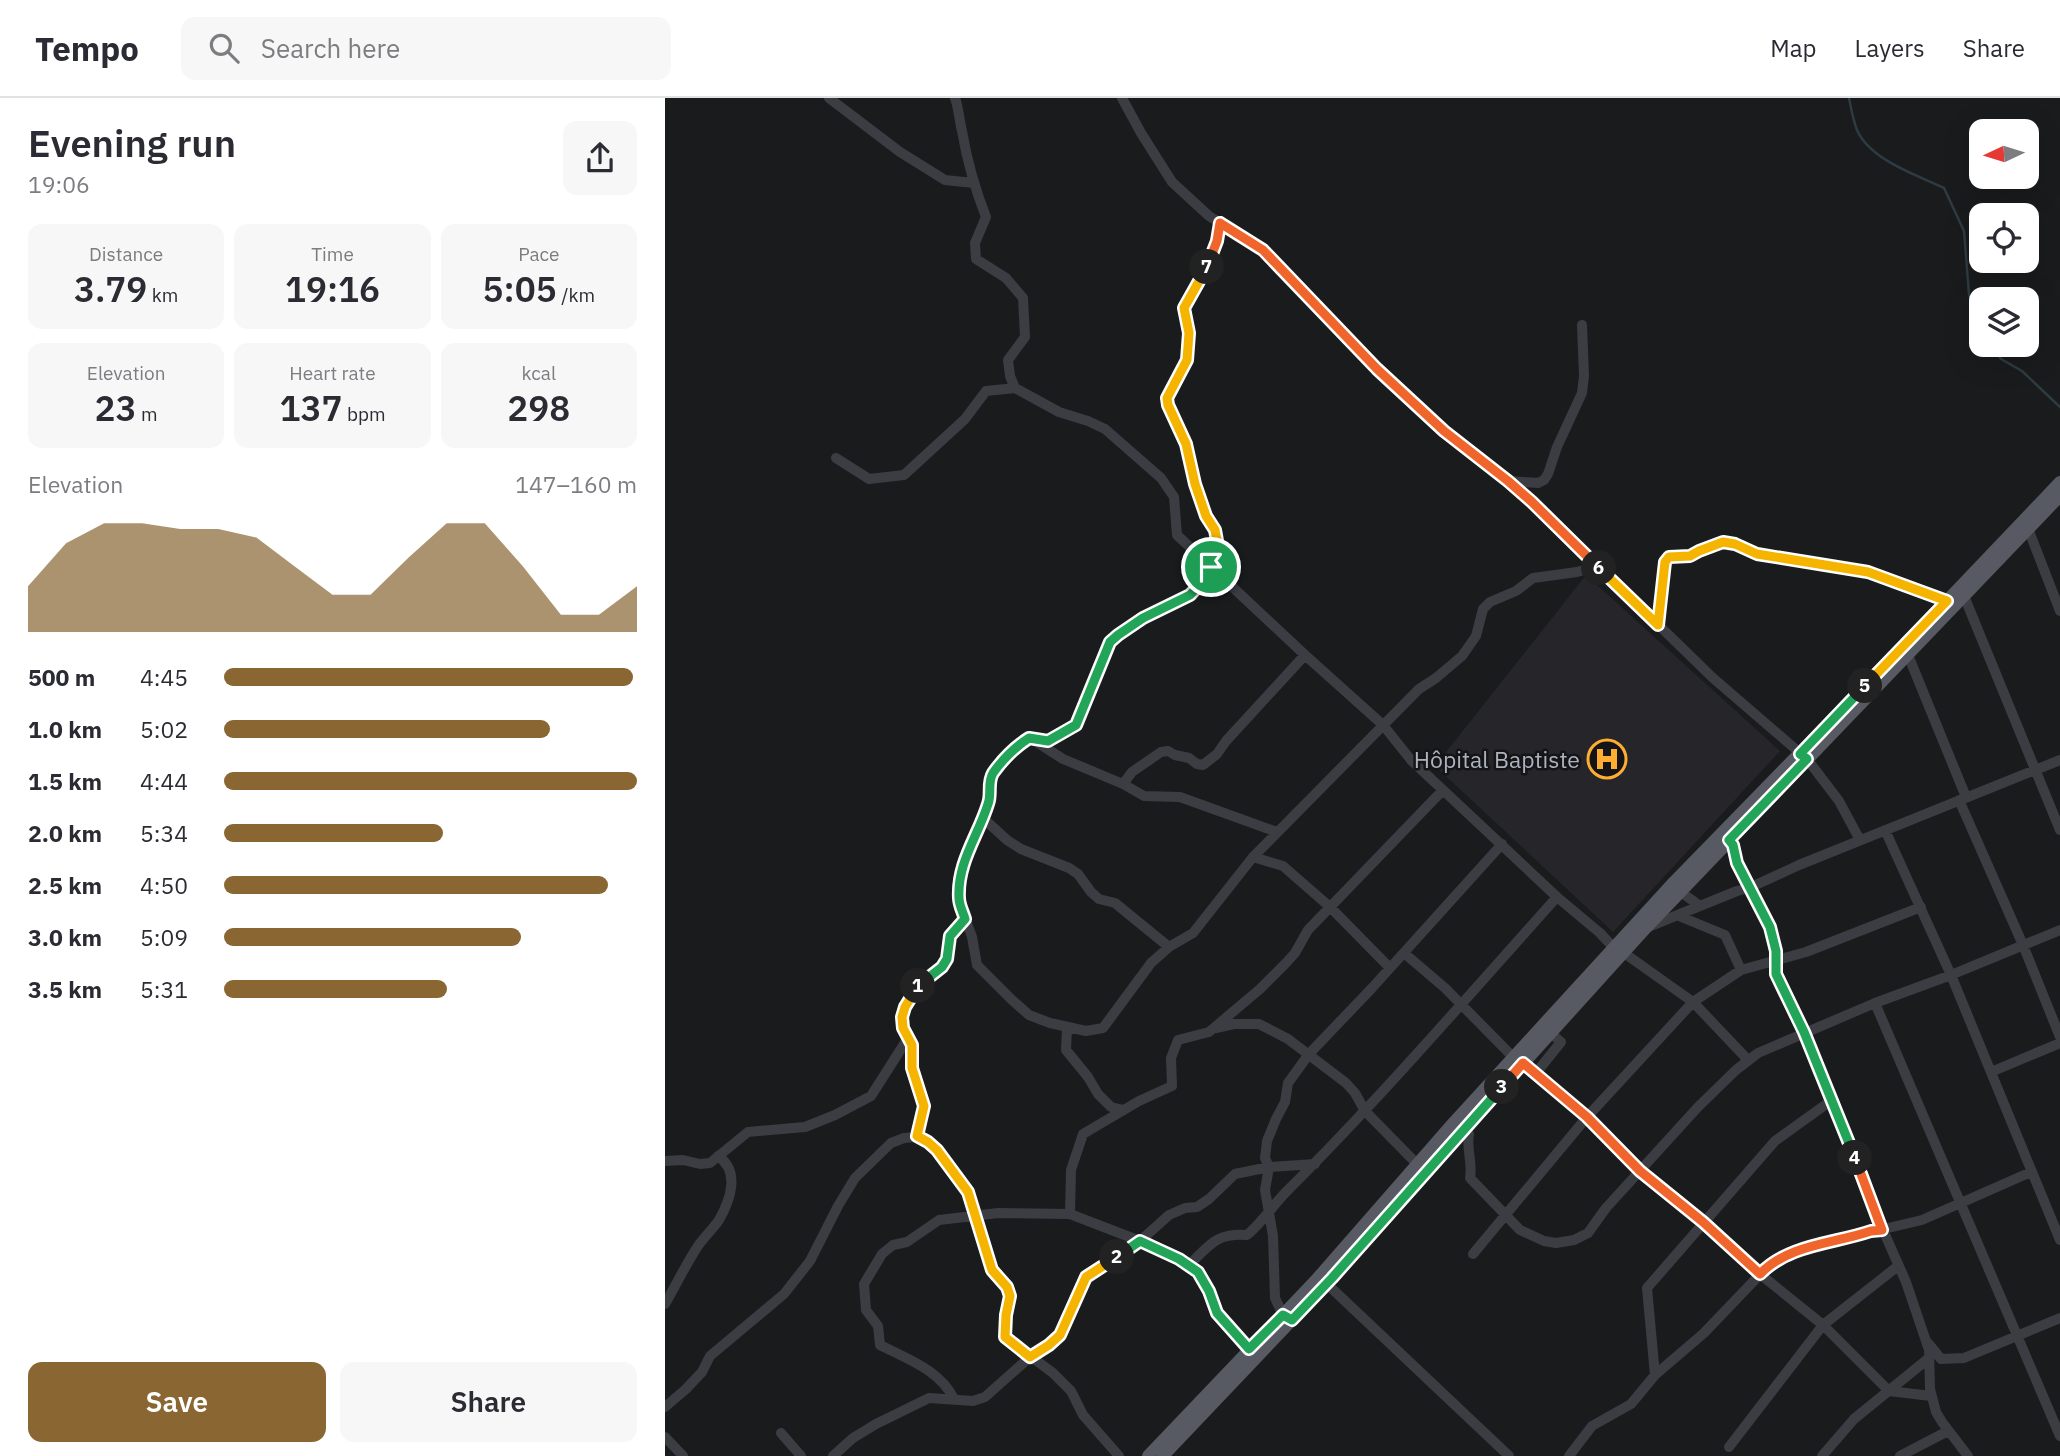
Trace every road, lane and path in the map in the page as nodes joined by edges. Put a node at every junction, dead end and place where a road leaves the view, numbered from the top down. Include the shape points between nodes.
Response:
1 (829, 98) edge
2 (955, 98) edge
3 (1122, 98) edge
4 (974, 183) junction
5 (1220, 223) junction
6 (1582, 325) dead end
7 (1015, 387) junction
8 (836, 458) dead end
9 (1508, 481) junction
10 (2060, 482) edge
11 (2060, 496) edge
12 (2029, 531) junction
13 (1597, 566) junction
14 (1211, 567) junction
15 (1964, 596) junction
16 (1947, 601) junction
17 (2060, 611) edge
18 (1658, 625) junction
19 (1305, 655) junction
20 (1908, 655) junction
21 (1383, 725) junction
22 (1035, 740) junction
23 (1803, 756) junction
24 (2060, 760) edge
25 (2036, 769) junction
26 (1123, 784) junction
27 (1443, 790) junction
28 (1962, 799) junction
29 (983, 818) junction
30 (1885, 830) junction
31 (2060, 830) edge
32 (1277, 832) junction
33 (1729, 840) junction
34 (1860, 841) junction
35 (1502, 844) junction
36 (1253, 857) junction
37 (1699, 857) junction
38 (1714, 857) junction
39 (1737, 863) junction
40 (1676, 888) junction
41 (1749, 888) junction
42 (1557, 897) junction
43 (1700, 906) junction
44 (1330, 907) junction
45 (1921, 907) junction
46 (1679, 916) junction
47 (965, 919) junction
48 (1646, 928) junction
49 (2060, 930) edge
50 (2023, 945) junction
51 (1169, 947) junction
52 (1619, 950) junction
53 (1404, 953) junction
54 (1776, 959) junction
55 (1391, 968) junction
56 (1741, 970) junction
57 (1951, 975) junction
58 (1693, 1002) junction
59 (1875, 1003) junction
60 (1461, 1004) junction
61 (1067, 1028) junction
62 (1213, 1029) junction
63 (1546, 1030) junction
64 (1804, 1032) junction
65 (2060, 1037) edge
66 (908, 1038) junction
67 (1309, 1054) junction
68 (1518, 1060) junction
69 (1748, 1060) junction
70 (1991, 1072) junction
71 (1537, 1073) junction
72 (1832, 1100) junction
73 (1124, 1110) junction
74 (1365, 1111) junction
75 (1587, 1117) junction
76 (1464, 1129) junction
77 (917, 1136) junction
78 (717, 1156) junction
79 (665, 1161) edge
80 (1315, 1164) junction
81 (1417, 1164) junction
82 (1269, 1167) junction
83 (1640, 1171) junction
84 (2031, 1172) junction
85 (1959, 1203) junction
86 (1270, 1212) junction
87 (1070, 1214) junction
88 (974, 1215) junction
89 (1505, 1215) junction
90 (1703, 1222) junction
91 (1882, 1230) junction
92 (2060, 1240) edge
93 (1140, 1241) junction
94 (1473, 1254) dead end
95 (1188, 1266) junction
96 (1898, 1266) junction
97 (1760, 1274) junction
98 (1327, 1284) junction
99 (665, 1304) edge
100 (1287, 1317) junction
101 (2060, 1318) edge
102 (1823, 1325) junction
103 (2017, 1336) junction
104 (1926, 1340) junction
105 (1254, 1351) junction
106 (1030, 1357) junction
107 (1929, 1357) junction
108 (1655, 1375) junction
109 (1889, 1391) junction
110 (1931, 1396) junction
111 (954, 1399) junction
112 (665, 1407) edge
113 (1948, 1431) junction
114 (781, 1433) dead end
115 (2060, 1436) edge
116 (665, 1437) edge
117 (1729, 1447) dead end
118 (1176, 1450) edge
119 (683, 1456) edge
120 (801, 1456) edge
121 (833, 1456) edge
122 (1119, 1456) edge
123 (1148, 1456) edge
124 (1163, 1456) edge
125 (1509, 1456) edge
126 (1569, 1456) edge
127 (1822, 1456) edge
128 (1901, 1456) edge
129 (1968, 1456) edge

1 - 4 street via 945,180
2 - 4 street
3 - 5 street via 1172,182
4 - 7 street via 986,217 975,243 976,259 1006,278 1023,298 1025,337 1008,360
5 - 9 street via 1263,250 1377,369 1444,431
5 - 14 street via 1207,266 1184,308 1189,333 1187,360 1167,398 1186,444 1206,516 1215,530 1218,546
6 - 9 street via 1582,393 1548,474 1538,484
7 - 8 street via 986,391 965,419 904,475 869,479
7 - 14 street via 1059,412 1105,429 1161,478 1174,496 1177,535
9 - 13 street
10 - 16 main road
11 - 12 main road
12 - 15 main road
12 - 17 street
13 - 18 street
13 - 21 street via 1533,578 1516,592 1490,602 1462,656
14 - 19 street
14 - 22 street via 1190,595 1143,618 1110,642 1076,725 1055,739
15 - 20 main road
15 - 25 street
16 - 18 street via 1868,572 1757,554 1723,542 1665,562
16 - 23 main road
18 - 23 street
19 - 21 street
19 - 26 street via 1203,765 1161,752
20 - 23 main road
20 - 28 street
21 - 27 street
21 - 32 street
22 - 26 street via 1063,759
22 - 29 street via 1022,743 991,775 990,801
23 - 33 main road
23 - 34 street via 1839,801
23 - 37 main road
24 - 25 street
25 - 28 street
25 - 31 street
26 - 32 street via 1144,796 1180,797
27 - 35 street
27 - 44 street
28 - 30 street
28 - 50 street
29 - 47 street via 961,875 958,899
29 - 51 street via 1021,849 1078,874 1099,899 1115,903
30 - 34 street
30 - 45 street
32 - 36 street
33 - 38 main road
33 - 39 street
34 - 41 street
35 - 42 street
35 - 53 street
36 - 44 street via 1283,866
36 - 51 street via 1193,933
37 - 38 street
37 - 40 main road
38 - 39 street
38 - 40 main road
39 - 41 street
40 - 43 street
40 - 48 main road
40 - 52 main road
41 - 43 street
41 - 54 street via 1770,927
42 - 52 street
42 - 60 street
43 - 46 street
44 - 55 street
44 - 62 street via 1308,930 1295,953
45 - 54 street via 1806,952
45 - 57 street
46 - 48 street
46 - 56 street via 1725,935
47 - 61 street via 977,965 988,978 1029,1015
47 - 66 street via 950,936 942,967 919,984 905,1007 903,1028
48 - 52 main road
49 - 50 street
50 - 57 street
50 - 65 street
51 - 61 street via 1151,963 1105,1026 1092,1031
52 - 58 street
52 - 63 main road
53 - 55 street
53 - 60 street
54 - 56 street
54 - 64 street via 1776,974
55 - 67 street
56 - 58 street
57 - 59 street
57 - 70 street
58 - 69 street
58 - 75 street
59 - 64 street
59 - 85 street
60 - 68 street
60 - 74 street
61 - 73 street via 1066,1050 1098,1094 1111,1107
62 - 67 street via 1262,1025
62 - 73 street via 1178,1040 1171,1058 1172,1086
63 - 68 main road
63 - 71 street via 1561,1042
64 - 69 street
64 - 72 street
65 - 70 street
66 - 77 street via 924,1106
66 - 78 street via 871,1096 805,1128 748,1132
67 - 74 street via 1346,1083
67 - 82 street via 1289,1083 1267,1141
68 - 71 street
68 - 76 main road
68 - 81 main road
69 - 83 street
70 - 84 street
71 - 75 street
72 - 90 street via 1776,1141
72 - 91 street
73 - 87 street via 1083,1134 1071,1170
74 - 80 street
74 - 81 street
75 - 83 street
75 - 89 street
76 - 89 street via 1469,1134 1470,1178
76 - 98 main road
77 - 88 street via 937,1150 968,1192
77 - 112 street via 891,1143 855,1178 810,1261 784,1294 711,1356 702,1372
78 - 79 street via 700,1164
78 - 99 street via 732,1173 729,1198
80 - 82 street
80 - 86 street
81 - 100 main road
82 - 86 street via 1265,1190
82 - 93 street via 1235,1174 1198,1207 1169,1215
83 - 89 street via 1588,1233 1574,1240 1544,1241 1520,1230
83 - 90 street
84 - 85 street
84 - 92 street
85 - 91 street via 1922,1220
85 - 103 street
86 - 95 street via 1247,1235 1230,1234 1215,1240
86 - 100 street via 1275,1298
87 - 88 street
87 - 93 street
88 - 106 street via 992,1270 1010,1296 1005,1337
88 - 111 street via 939,1220 907,1242 893,1245 864,1284 866,1310 878,1326 880,1345 938,1376
89 - 94 street
90 - 97 street
90 - 108 street via 1647,1288
91 - 96 street
91 - 97 street via 1788,1253
93 - 95 street
93 - 106 street via 1086,1277 1060,1335
95 - 105 street via 1198,1272 1217,1313
96 - 102 street
96 - 104 street
97 - 102 street
97 - 108 street via 1704,1333
98 - 100 main road
98 - 125 street
100 - 105 main road
101 - 103 street
102 - 109 street
102 - 117 street
103 - 104 street via 1955,1359 1941,1359
103 - 115 street
104 - 107 street
105 - 118 main road
105 - 123 main road
106 - 111 street via 985,1397
106 - 122 street via 1071,1391 1083,1415
107 - 109 street
107 - 110 street
108 - 126 street via 1630,1404 1592,1426
109 - 110 street
109 - 127 street via 1854,1419
110 - 113 street
111 - 121 street via 929,1398 918,1403 876,1423
113 - 128 street
113 - 129 street
114 - 120 street
116 - 119 street
118 - 124 main road

